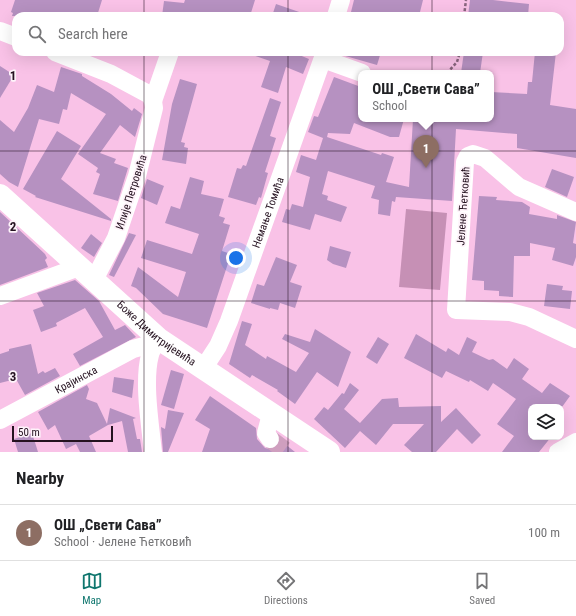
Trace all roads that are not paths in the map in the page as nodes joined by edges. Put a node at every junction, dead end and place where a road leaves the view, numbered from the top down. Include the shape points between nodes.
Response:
1 (341, 0) edge
2 (337, 12) edge
3 (0, 31) edge
4 (12, 36) edge
5 (65, 56) edge
6 (169, 56) edge
7 (324, 56) edge
8 (326, 56) edge
9 (358, 71) edge
10 (153, 101) junction
11 (0, 196) edge
12 (576, 212) edge
13 (87, 273) junction
14 (0, 296) edge
15 (576, 339) edge
16 (156, 343) junction
17 (203, 370) junction
18 (271, 414) junction
19 (0, 420) edge
20 (270, 439) dead end
21 (576, 442) edge
22 (322, 450) edge
23 (153, 452) edge
24 (558, 452) edge

1 - 2 street
3 - 4 street
5 - 10 street via 111,74 150,95
6 - 10 street, Илије Петровића
7 - 17 street, Немање Томића via 229,322
8 - 9 street
10 - 13 street, Илије Петровића via 151,123 137,176 116,238
11 - 13 main road, Боже Димитријевића
12 - 15 street, Јелене Ћетковић via 520,187 485,158 473,154 468,156 465,162 456,310 510,312 529,317
13 - 14 street
13 - 16 main road, Боже Димитријевића
16 - 17 main road, Боже Димитријевића
16 - 19 street, Крајинска via 133,349
16 - 23 street via 150,353 148,372
17 - 18 main road, Боже Димитријевића
18 - 20 street via 266,433
18 - 22 main road, Боже Димитријевића
21 - 24 street

